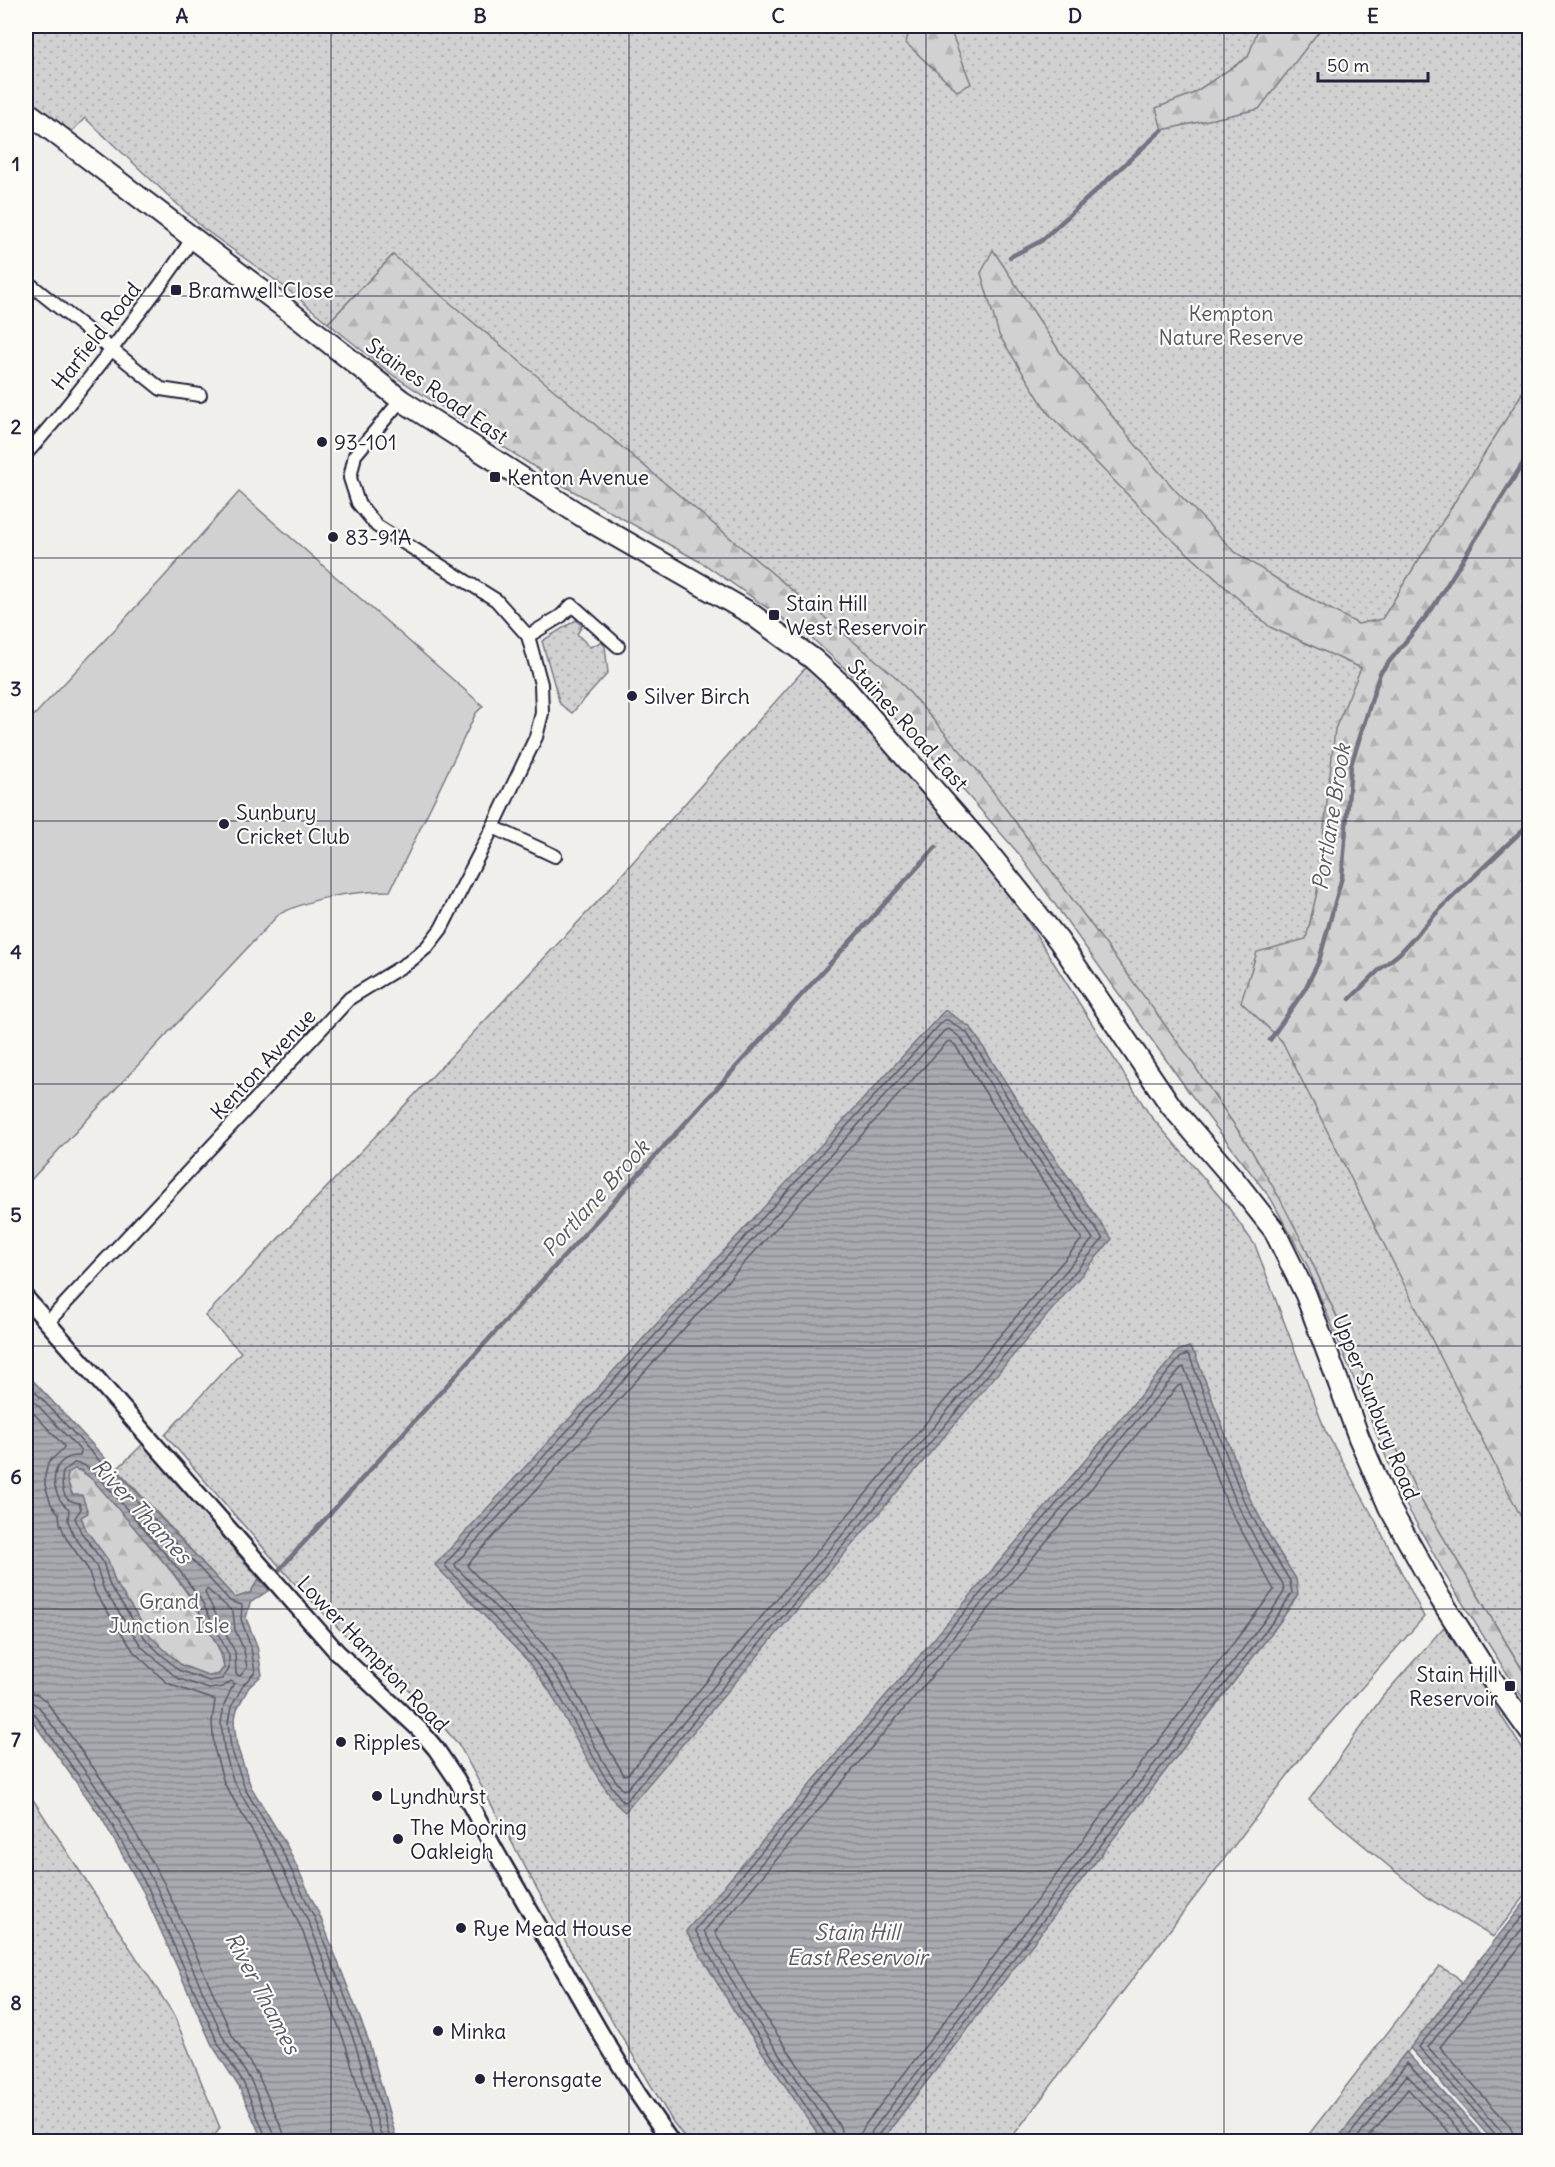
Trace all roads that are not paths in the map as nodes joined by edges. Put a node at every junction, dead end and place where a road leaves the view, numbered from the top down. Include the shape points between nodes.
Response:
1 (26, 111) edge
2 (193, 237) junction
3 (26, 281) edge
4 (111, 351) junction
5 (201, 395) dead end
6 (400, 400) junction
7 (26, 454) edge
8 (528, 636) junction
9 (618, 646) dead end
10 (493, 827) junction
11 (555, 856) dead end
12 (1171, 1106) joint
13 (26, 1298) edge
14 (47, 1323) junction
15 (1530, 1732) edge
16 (671, 2142) edge

1 - 2 highway, Staines Road East
2 - 4 street, Harfield Road
2 - 6 highway, Staines Road East
3 - 4 street
4 - 5 street via 160,389
4 - 7 street, Harfield Road
6 - 8 street, Kenton Avenue via 355,455 350,478 358,503 377,526 496,600
6 - 12 highway, Staines Road East via 588,520 750,613 845,688 987,850 1059,941
8 - 9 street via 573,605
8 - 10 street, Kenton Avenue via 541,684 542,713 536,737
10 - 11 street
10 - 14 street, Kenton Avenue via 441,929 427,947 351,998
12 - 15 highway, Upper Sunbury Road via 1274,1230 1306,1295 1389,1507 1474,1653
13 - 14 street, Lower Hampton Road
14 - 16 street, Lower Hampton Road via 337,1652 436,1749 601,2034

